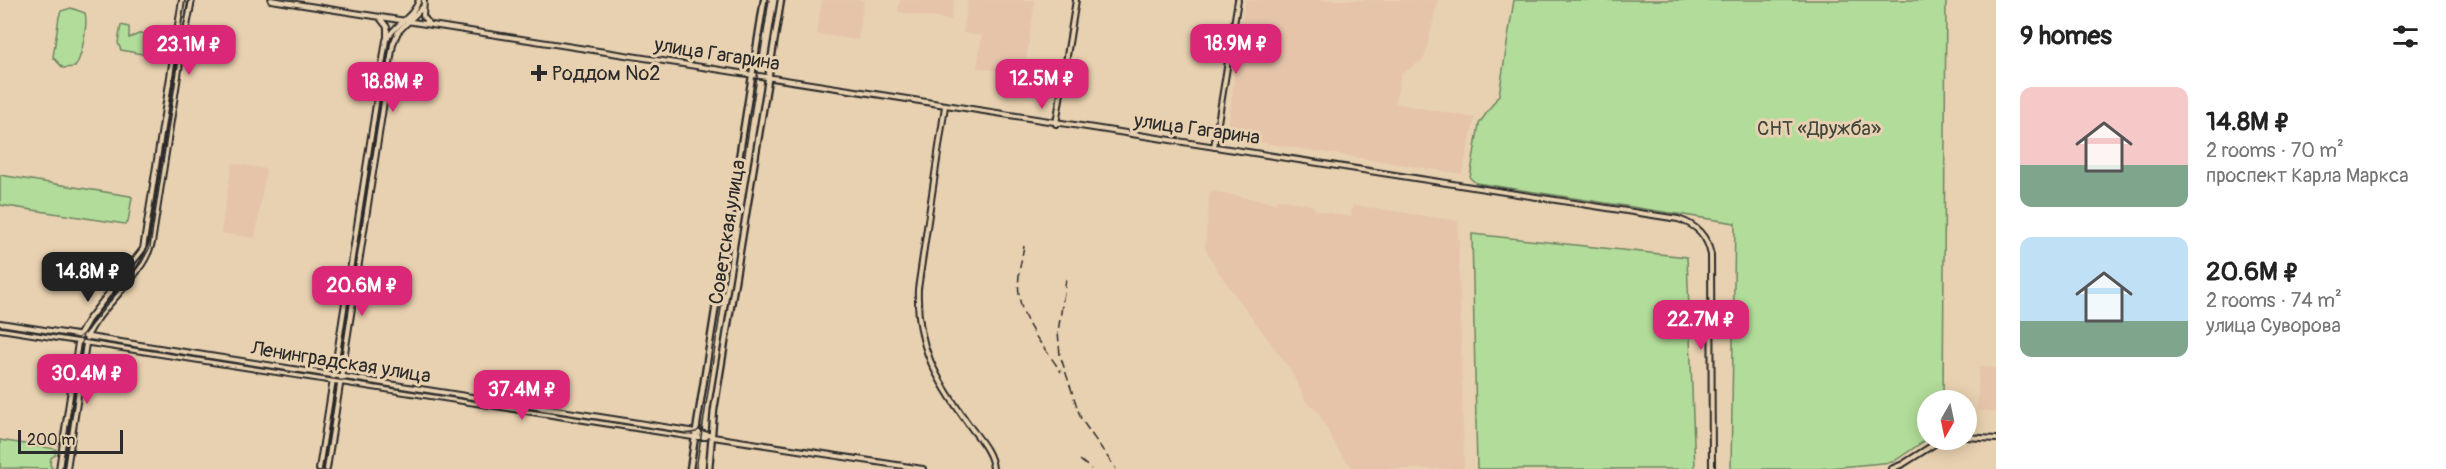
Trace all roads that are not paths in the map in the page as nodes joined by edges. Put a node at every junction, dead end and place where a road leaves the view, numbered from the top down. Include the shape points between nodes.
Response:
1 (182, 0) edge
2 (192, 0) edge
3 (271, 0) edge
4 (419, 0) edge
5 (424, 0) edge
6 (764, 0) edge
7 (781, 0) edge
8 (1076, 0) edge
9 (1238, 0) edge
10 (423, 7) junction
11 (380, 17) junction
12 (402, 21) junction
13 (409, 22) junction
14 (430, 25) junction
15 (386, 39) junction
16 (752, 74) junction
17 (767, 77) junction
18 (945, 106) junction
19 (1056, 124) junction
20 (1214, 147) junction
21 (363, 188) junction
22 (371, 189) junction
23 (0, 323) edge
24 (0, 328) edge
25 (79, 338) junction
26 (86, 340) junction
27 (334, 378) junction
28 (341, 379) junction
29 (695, 434) junction
30 (713, 437) junction
31 (1977, 438) edge
32 (1996, 439) edge
33 (1925, 450) edge
34 (59, 469) edge
35 (67, 469) edge
36 (319, 469) edge
37 (327, 469) edge
38 (690, 469) edge
39 (709, 469) edge
40 (923, 469) edge
41 (993, 469) edge
42 (1712, 469) edge
43 (1891, 469) edge

1 - 25 main road via 143,249 88,320
2 - 26 main road via 150,248
3 - 11 main road, улица Гагарина
4 - 12 main road
5 - 10 main road
6 - 16 main road, Советская улица
7 - 17 main road, Советская улица
8 - 19 main road
9 - 20 main road
10 - 13 main road
10 - 14 main road via 423,16
11 - 12 main road, улица Гагарина
11 - 15 main road via 387,27
12 - 13 main road, улица Гагарина
12 - 15 main road
13 - 14 main road, улица Гагарина
13 - 22 main road via 394,39
14 - 16 main road, улица Гагарина
15 - 21 main road
16 - 17 main road, улица Гагарина
16 - 29 main road, Советская улица
17 - 18 main road, улица Гагарина
17 - 30 main road, Советская улица via 714,410
18 - 19 main road, улица Гагарина
18 - 41 main road via 918,289 918,319 930,363 991,456
19 - 20 main road, улица Гагарина
20 - 42 main road, улица Гагарина via 1656,214 1692,224 1706,239 1712,264
21 - 22 main road
21 - 27 main road
22 - 28 main road
23 - 25 main road, Ленинградская улица
24 - 25 main road, Ленинградская улица
25 - 26 main road, Ленинградская улица
25 - 34 main road
26 - 27 main road, Ленинградская улица
26 - 35 main road
27 - 28 main road, Ленинградская улица
27 - 36 main road
28 - 29 main road, Ленинградская улица
28 - 37 main road
29 - 30 main road, Ленинградская улица
29 - 38 main road, Советская улица
30 - 39 main road, Советская улица
30 - 40 main road, Ленинградская улица
31 - 32 main road
33 - 43 main road

